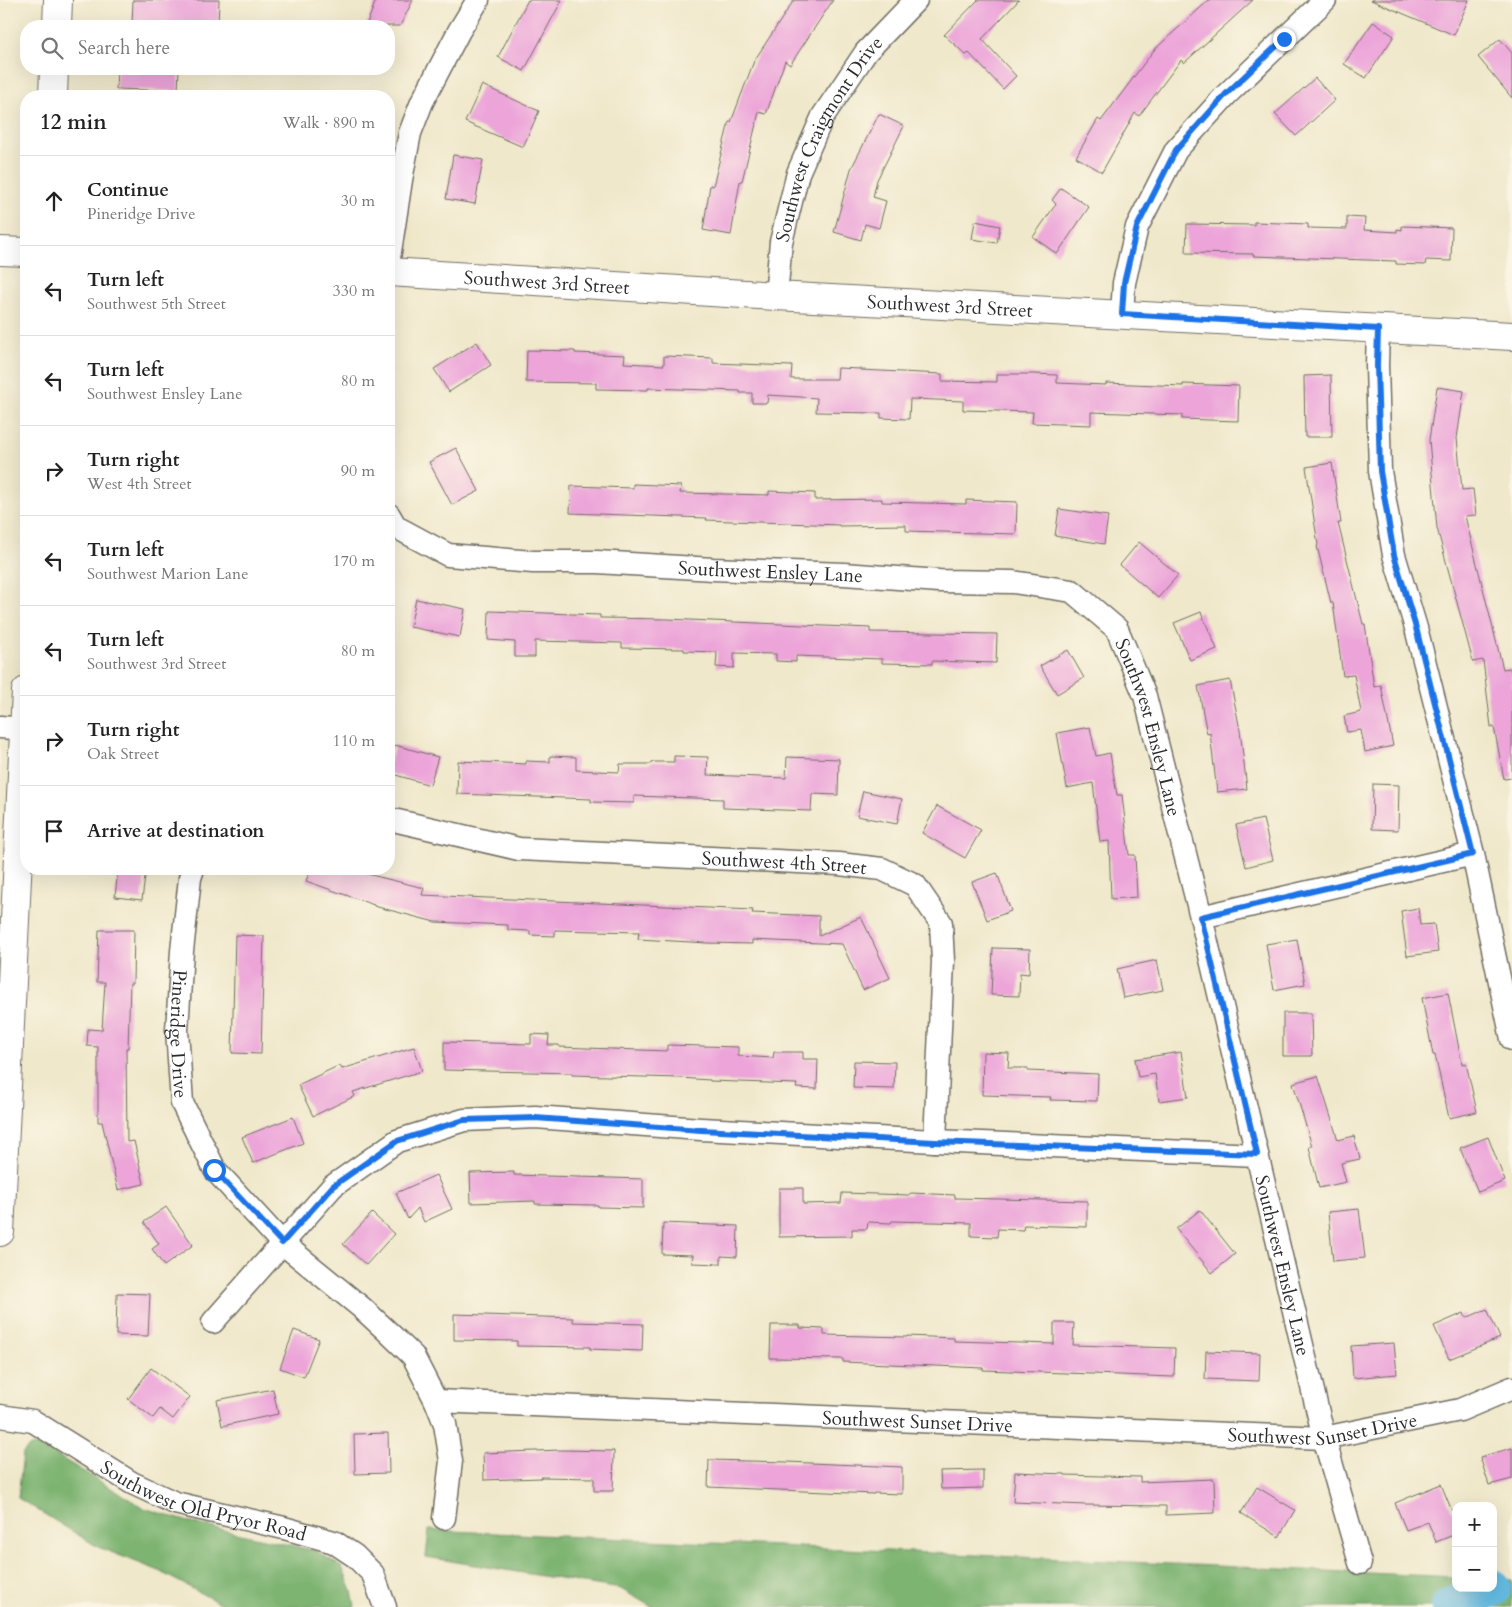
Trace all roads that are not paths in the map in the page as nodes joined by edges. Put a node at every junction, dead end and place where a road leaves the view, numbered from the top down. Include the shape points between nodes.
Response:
1 (58, 0) edge
2 (478, 0) edge
3 (916, 0) edge
4 (1325, 0) edge
5 (57, 20) edge
6 (54, 75) edge
7 (53, 90) edge
8 (395, 219) edge
9 (0, 251) edge
10 (20, 252) edge
11 (395, 272) edge
12 (776, 296) junction
13 (1122, 314) junction
14 (1378, 329) junction
15 (1512, 336) edge
16 (395, 524) edge
17 (20, 716) edge
18 (17, 728) edge
19 (395, 820) edge
20 (1473, 854) junction
21 (191, 875) edge
22 (1201, 917) junction
23 (1512, 1039) edge
24 (935, 1142) junction
25 (1257, 1154) junction
26 (0, 1232) edge
27 (282, 1243) junction
28 (213, 1322) dead end
29 (1512, 1388) edge
30 (436, 1401) junction
31 (0, 1416) edge
32 (1324, 1438) junction
33 (444, 1518) dead end
34 (1360, 1563) dead end
35 (385, 1607) edge

1 - 5 main road
2 - 8 street via 422,102 410,133
3 - 12 street, Southwest Craigmont Drive via 866,52 823,116 798,173 781,242
4 - 13 street via 1226,94 1176,150 1137,227 1124,283
6 - 7 main road
9 - 10 main road
11 - 12 main road, Southwest 3rd Street
12 - 13 main road, Southwest 3rd Street
13 - 14 main road, Southwest 3rd Street
14 - 15 main road, Southwest 3rd Street
14 - 20 street via 1380,471 1394,555 1416,628
16 - 22 street, Southwest Ensley Lane via 448,555 533,562 844,574 939,582 1013,582 1072,591 1117,629 1145,696
17 - 18 main road
18 - 26 main road
19 - 24 street, Southwest 4th Street via 519,850 839,864 882,869 915,886 941,923 944,961
20 - 22 street
20 - 23 street
21 - 27 street, Pineridge Drive via 177,1030 182,1103 214,1170
22 - 25 street, Southwest Ensley Lane
24 - 25 street
24 - 27 street via 535,1118 464,1120 397,1141 333,1186
25 - 32 street, Southwest Ensley Lane
27 - 28 street
27 - 30 street, Pineridge Drive via 362,1308 413,1356
29 - 32 street, Southwest Sunset Drive via 1460,1410
30 - 32 street, Southwest Sunset Drive
30 - 33 street via 445,1424 451,1461
31 - 35 street, Southwest Old Pryor Road via 33,1421 132,1483 175,1503 334,1542 373,1574
32 - 34 street, Southwest Ensley Lane

